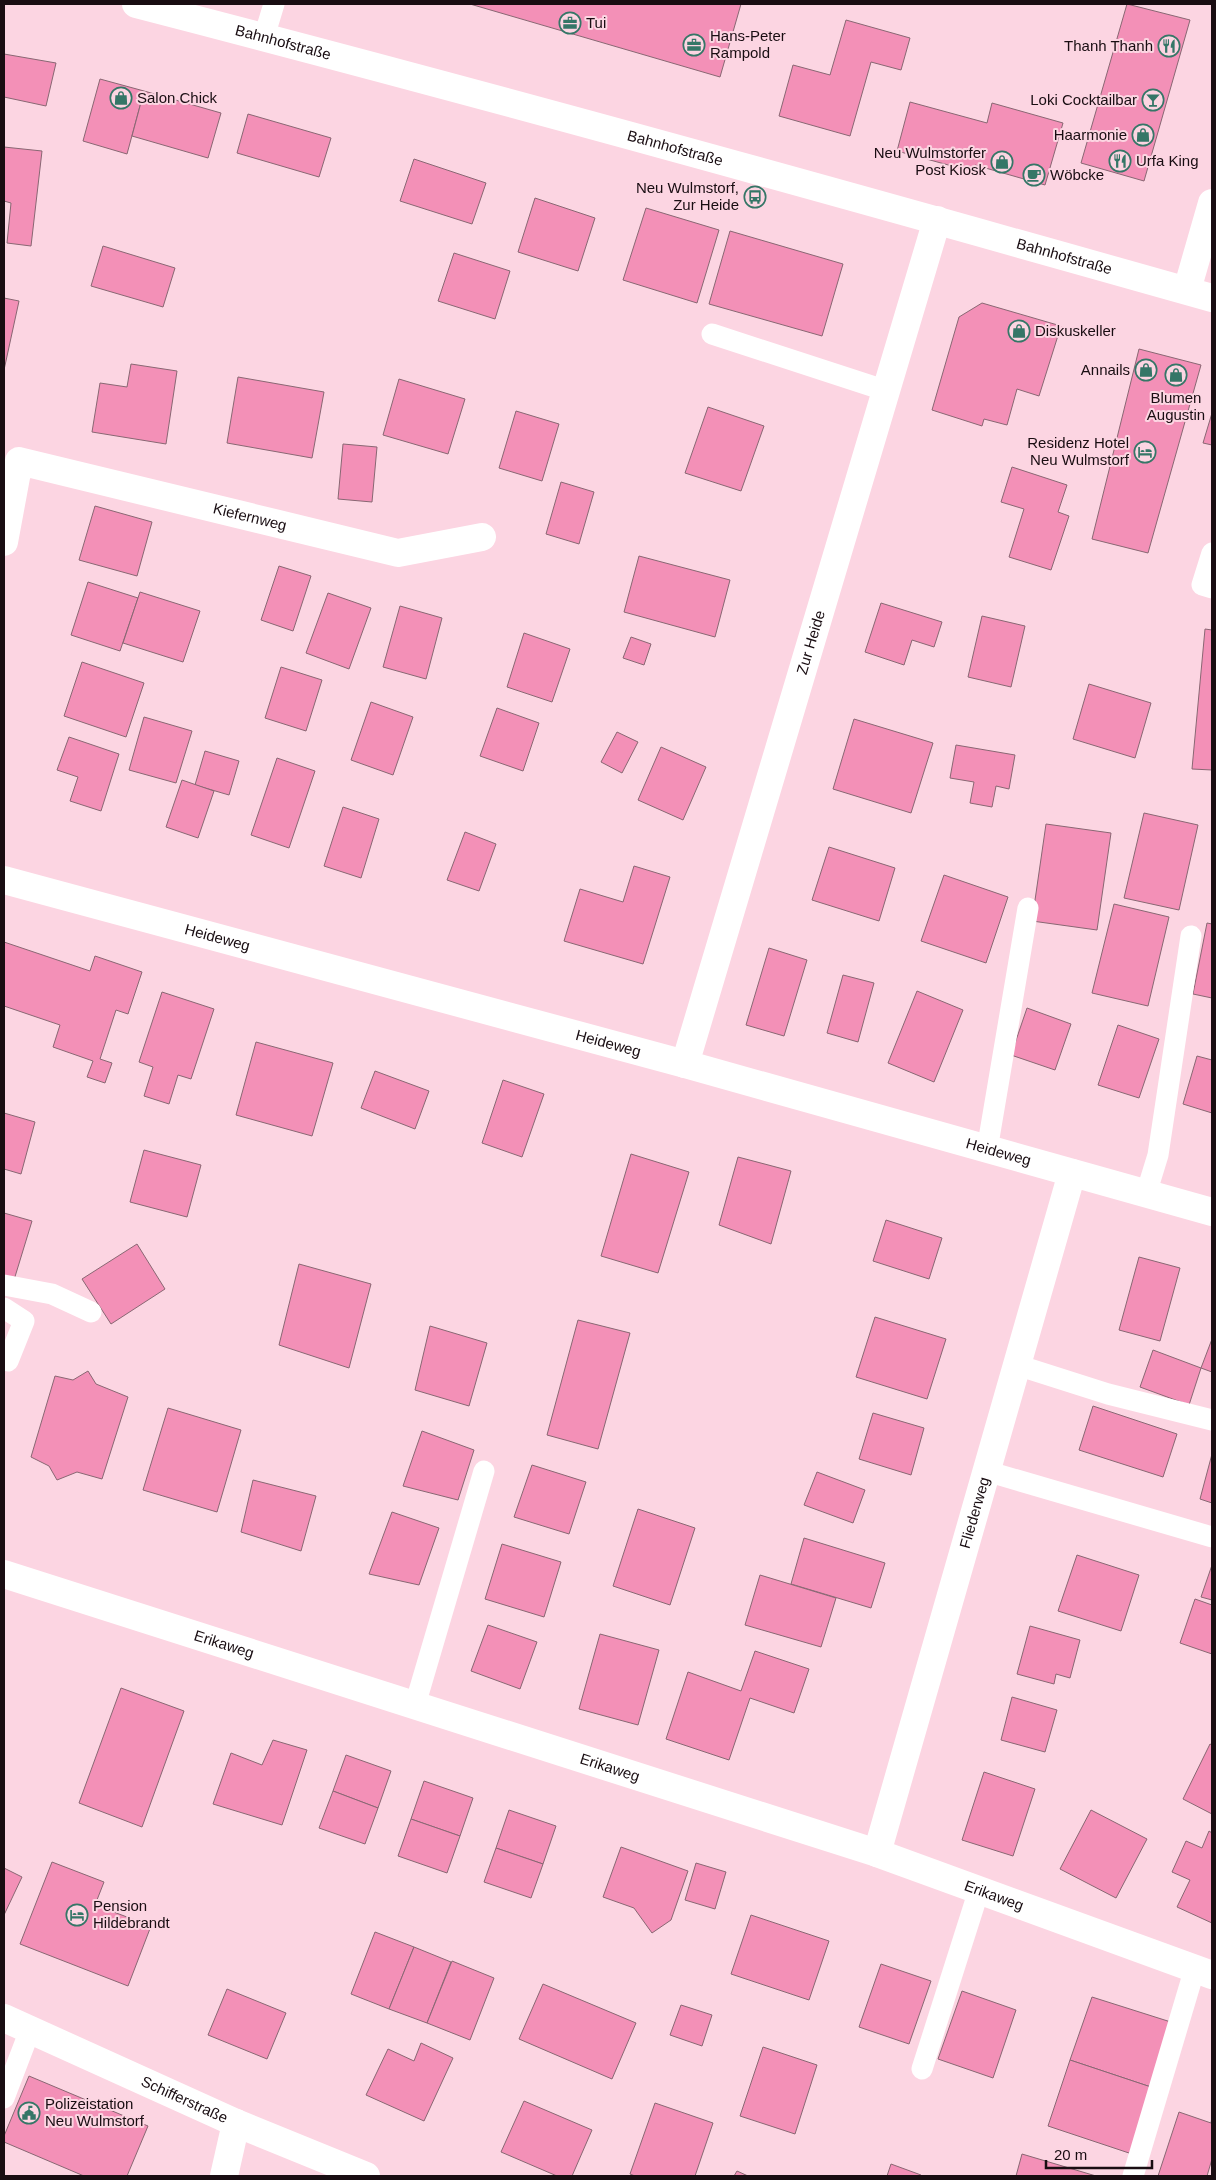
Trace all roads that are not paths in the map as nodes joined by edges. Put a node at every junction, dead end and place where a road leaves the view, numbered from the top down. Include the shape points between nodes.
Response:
1 (136, 4) edge
2 (274, 4) edge
3 (264, 37) junction
4 (1212, 203) edge
5 (938, 220) junction
6 (1200, 294) edge
7 (712, 334) dead end
8 (887, 391) junction
9 (11, 459) edge
10 (482, 537) dead end
11 (4, 542) edge
12 (1212, 553) edge
13 (1212, 588) edge
14 (4, 880) edge
15 (1028, 908) dead end
16 (1191, 936) dead end
17 (685, 1064) junction
18 (987, 1150) junction
19 (1072, 1173) junction
20 (1146, 1194) junction
21 (1212, 1212) edge
22 (4, 1285) edge
23 (4, 1308) edge
24 (91, 1312) dead end
25 (8, 1361) dead end
26 (1017, 1365) junction
27 (1212, 1420) edge
28 (986, 1471) junction
29 (484, 1472) dead end
30 (1212, 1537) edge
31 (4, 1574) edge
32 (415, 1705) junction
33 (877, 1853) junction
34 (979, 1890) junction
35 (1208, 1972) edge
36 (4, 2018) edge
37 (30, 2030) junction
38 (922, 2069) dead end
39 (4, 2098) edge
40 (236, 2123) junction
41 (224, 2176) edge
42 (366, 2176) edge
43 (1133, 2176) edge

1 - 3 street, Bahnhofstraße
2 - 3 lane
3 - 5 street, Bahnhofstraße
4 - 6 street
5 - 6 street, Bahnhofstraße
5 - 8 street, Zur Heide
7 - 8 lane
8 - 17 street, Zur Heide
9 - 10 street, Kiefernweg via 398,553
9 - 11 street, Kiefernweg
12 - 13 lane via 1202,585
14 - 17 street, Heideweg
15 - 18 lane
16 - 20 lane via 1158,1155
17 - 18 street, Heideweg
18 - 19 street, Heideweg
19 - 20 street, Heideweg
19 - 26 street, Fliederweg
20 - 21 street, Heideweg
22 - 24 lane via 52,1294
23 - 25 lane via 24,1321
26 - 27 lane via 1108,1394
26 - 28 street, Fliederweg
28 - 30 lane
28 - 33 street, Fliederweg
29 - 32 lane
31 - 32 street, Erikaweg
32 - 33 street, Erikaweg
33 - 34 street, Erikaweg
34 - 35 street, Erikaweg
34 - 38 lane
35 - 43 lane
36 - 37 street, Schifferstraße
37 - 39 lane
37 - 40 street, Schifferstraße
40 - 41 street
40 - 42 street, Schifferstraße

